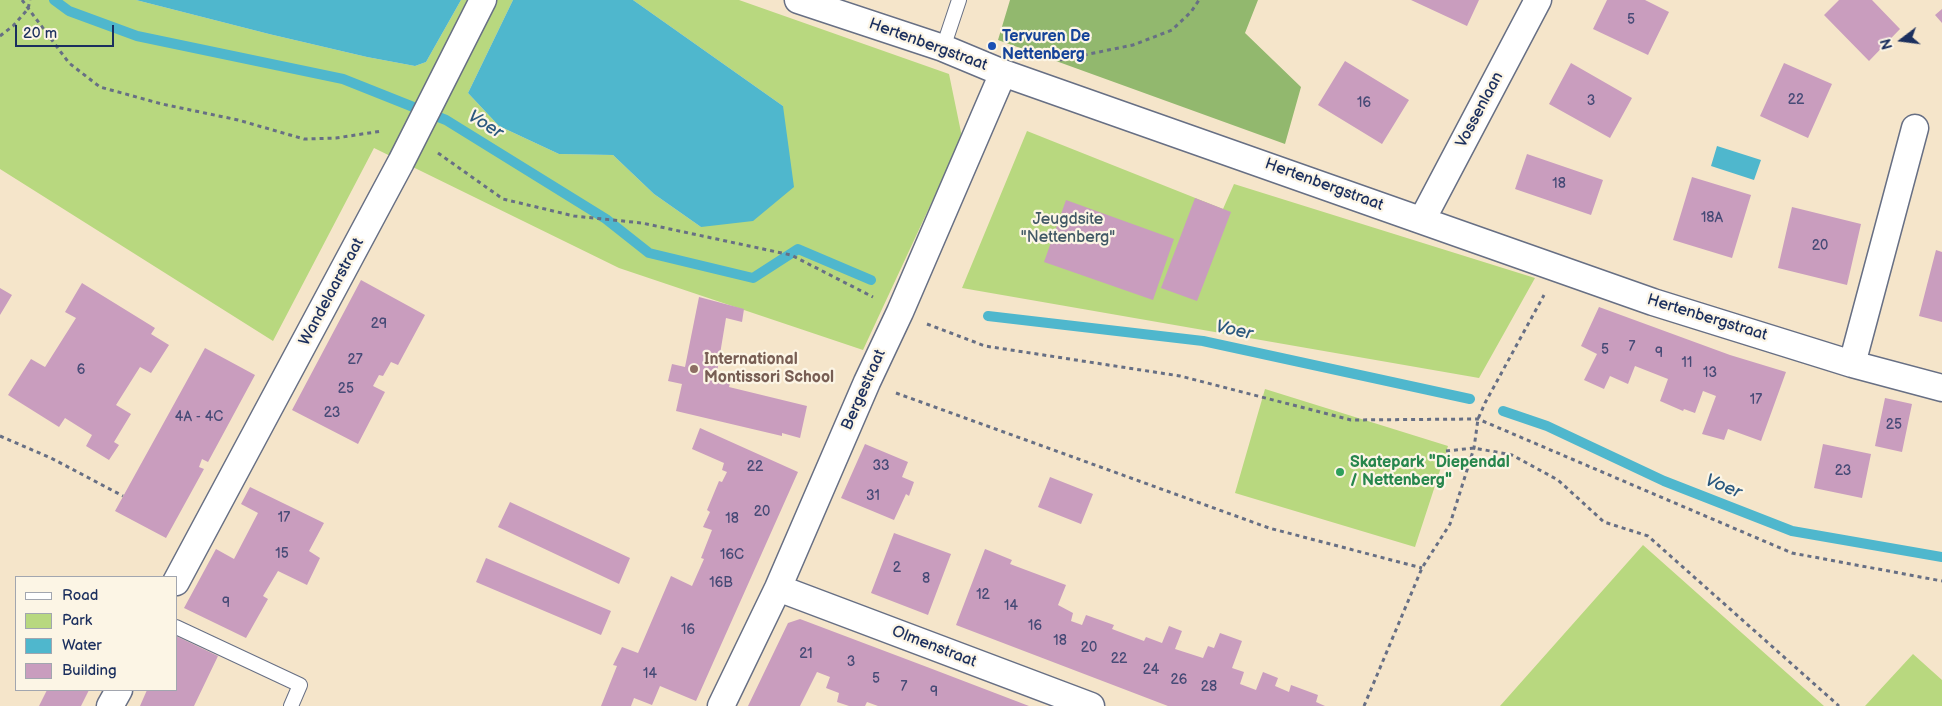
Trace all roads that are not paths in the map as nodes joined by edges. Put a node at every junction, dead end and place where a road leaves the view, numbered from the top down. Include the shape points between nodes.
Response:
1 (483, 0) edge
2 (798, 0) edge
3 (959, 0) edge
4 (1538, 0) edge
5 (942, 48) junction
6 (1003, 72) junction
7 (1915, 128) dead end
8 (1422, 220) junction
9 (1852, 364) junction
10 (1942, 388) edge
11 (178, 578) edge
12 (778, 588) junction
13 (178, 628) edge
14 (118, 691) edge
15 (110, 706) edge
16 (291, 706) edge
17 (721, 706) edge
18 (1091, 706) edge

1 - 11 street, Wandelaarstraat via 418,129
2 - 5 street, Hertenbergstraat
3 - 5 lane
4 - 8 street, Vossenlaan
5 - 6 street, Hertenbergstraat
6 - 8 street, Hertenbergstraat
6 - 12 street, Bergestraat
7 - 9 street
8 - 9 street, Hertenbergstraat via 1653,302
9 - 10 street, Hertenbergstraat
12 - 17 street, Bergestraat
12 - 18 street, Olmenstraat
13 - 16 lane via 300,685
14 - 15 street

